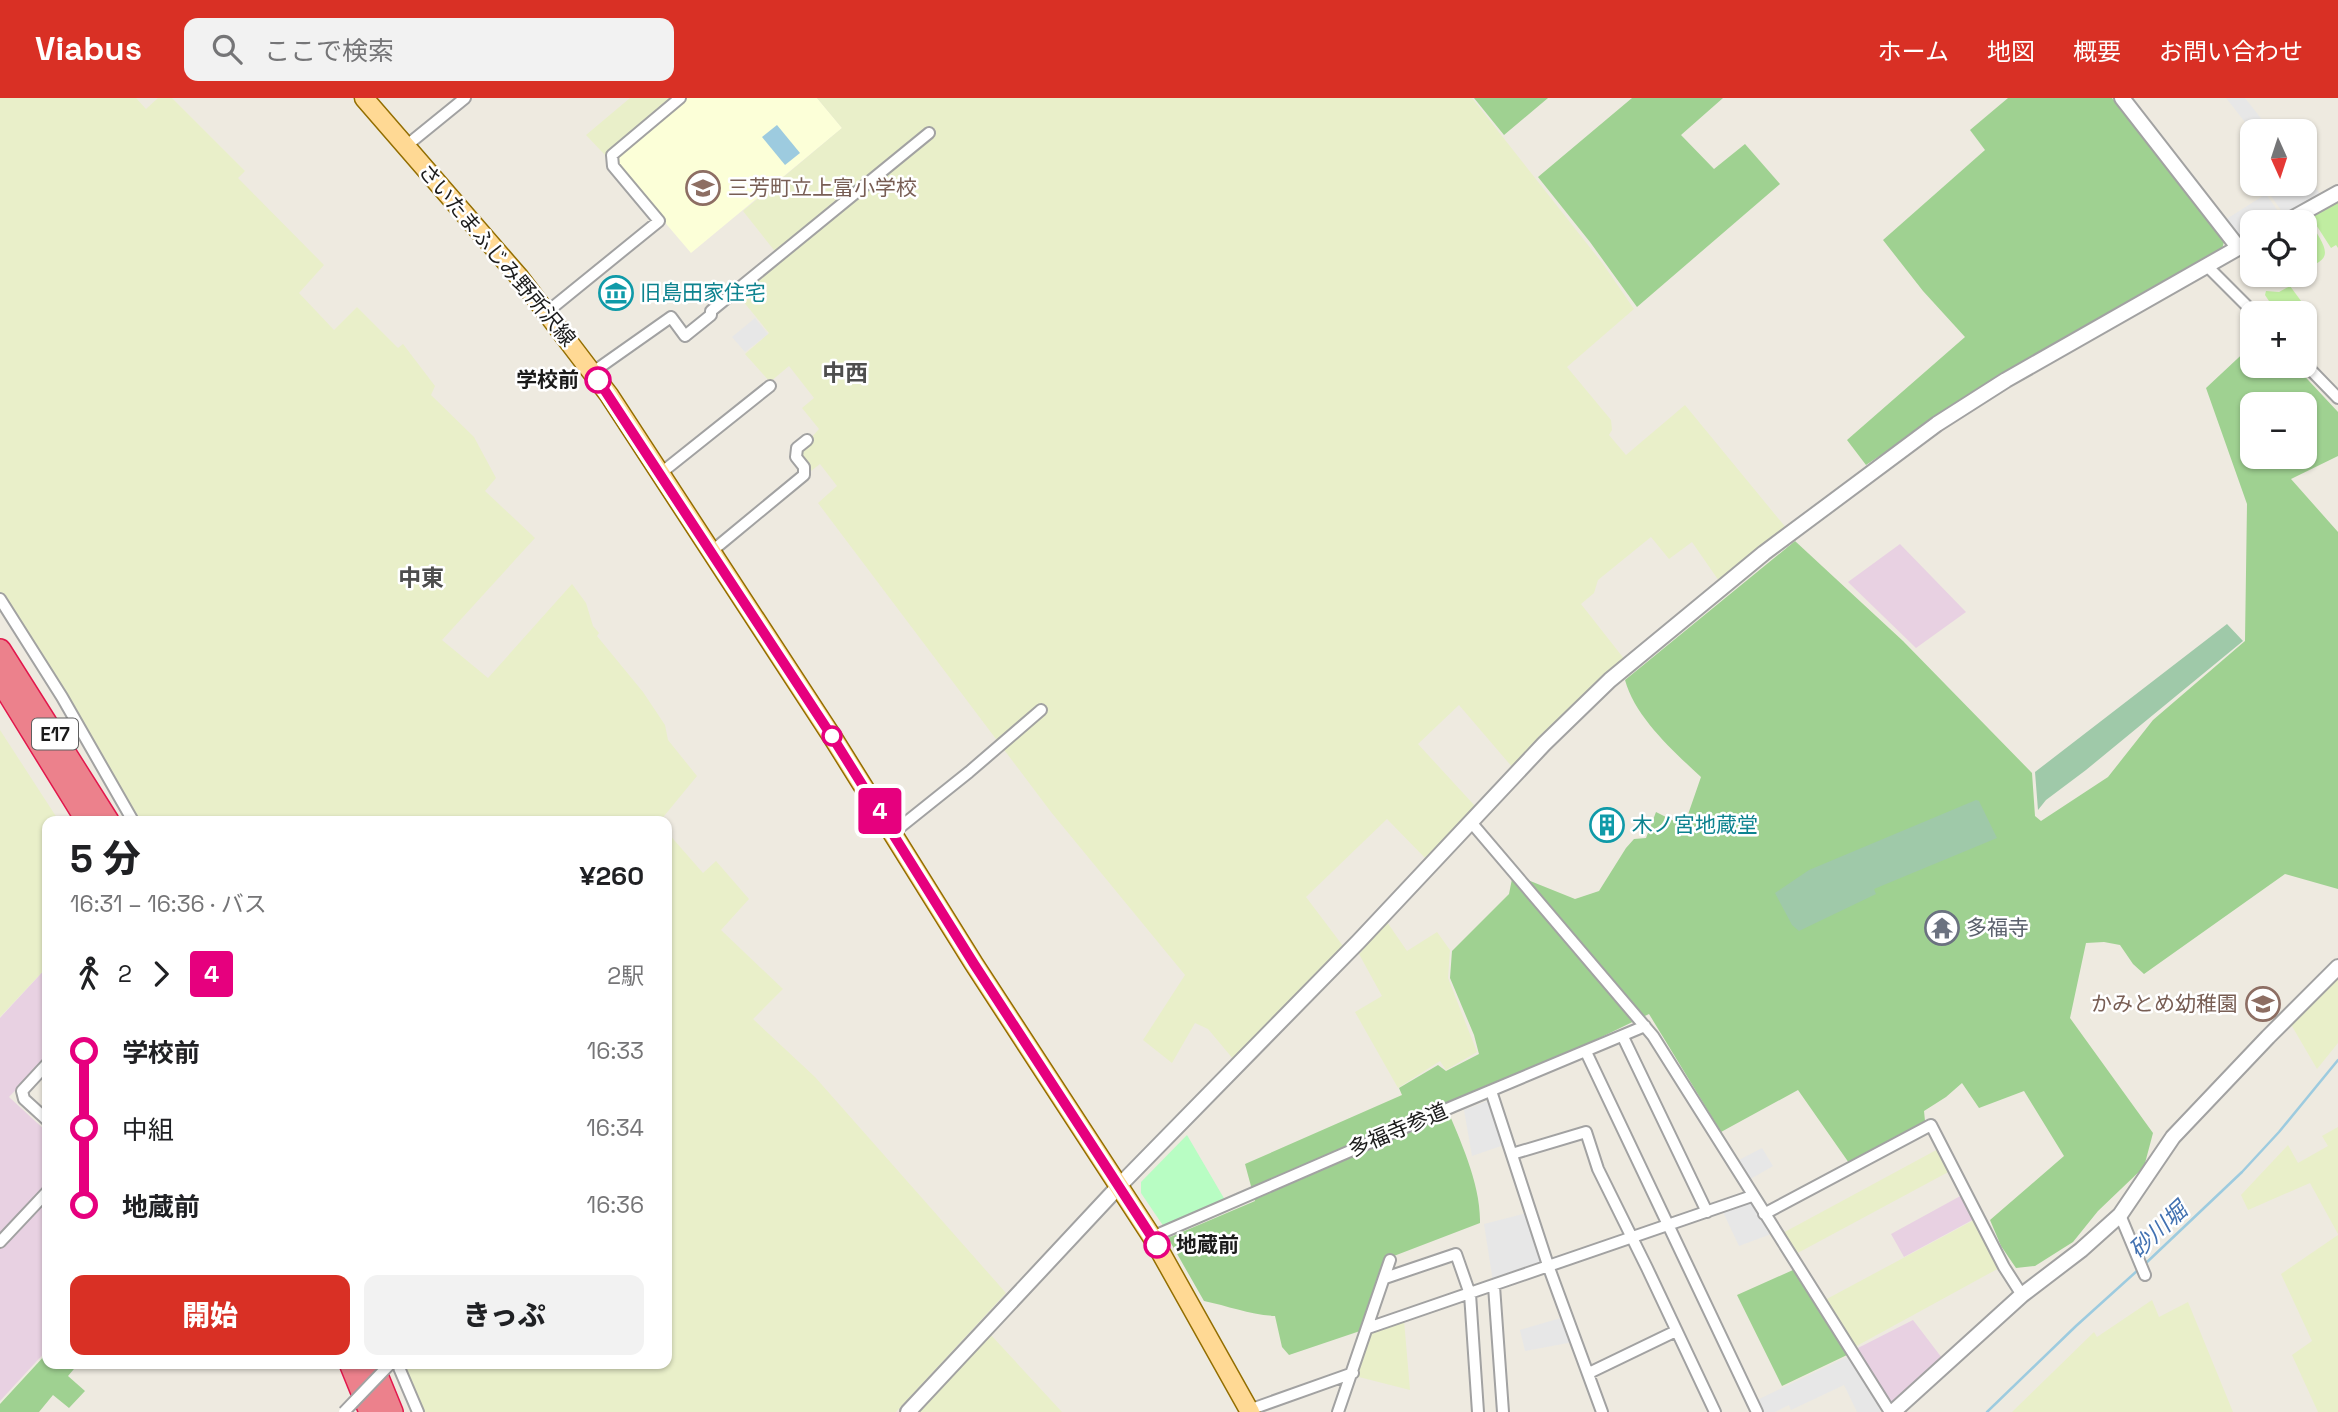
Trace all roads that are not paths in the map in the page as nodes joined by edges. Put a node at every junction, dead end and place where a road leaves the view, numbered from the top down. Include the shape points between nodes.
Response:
1 (465, 98) edge
2 (680, 98) edge
3 (2122, 98) edge
4 (371, 100) edge
5 (929, 133) dead end
6 (406, 146) junction
7 (2338, 193) edge
8 (2308, 210) edge
9 (2238, 247) joint
10 (2207, 266) junction
11 (2242, 301) edge
12 (547, 312) junction
13 (593, 372) junction
14 (2317, 376) edge
15 (771, 386) dead end
16 (2338, 398) edge
17 (807, 440) dead end
18 (661, 473) junction
19 (712, 551) junction
20 (0, 599) edge
21 (0, 650) edge
22 (0, 680) edge
23 (1041, 710) dead end
24 (84, 816) edge
25 (105, 816) edge
26 (130, 816) edge
27 (1470, 821) junction
28 (894, 832) junction
29 (2338, 967) edge
30 (1645, 1026) junction
31 (1623, 1037) junction
32 (1587, 1052) junction
33 (42, 1069) edge
34 (1491, 1091) junction
35 (42, 1115) edge
36 (1512, 1154) junction
37 (1119, 1186) junction
38 (1752, 1196) junction
39 (42, 1197) edge
40 (1707, 1212) junction
41 (1764, 1214) junction
42 (2120, 1215) junction
43 (1668, 1225) junction
44 (1152, 1237) junction
45 (1633, 1238) junction
46 (0, 1242) edge
47 (1391, 1260) dead end
48 (1549, 1268) junction
49 (2145, 1275) dead end
50 (1385, 1278) junction
51 (1493, 1286) junction
52 (1470, 1294) junction
53 (2022, 1295) junction
54 (1368, 1328) junction
55 (1676, 1331) junction
56 (354, 1369) edge
57 (374, 1369) edge
58 (385, 1369) edge
59 (400, 1369) edge
60 (1353, 1373) junction
61 (1589, 1373) junction
62 (1503, 1409) edge
63 (1478, 1410) edge
64 (1249, 1411) edge
65 (344, 1412) edge
66 (386, 1412) edge
67 (418, 1412) edge
68 (908, 1412) edge
69 (1338, 1412) edge
70 (1602, 1412) edge
71 (1715, 1412) edge
72 (1757, 1412) edge
73 (1891, 1412) edge

1 - 6 street
2 - 12 street via 612,155 613,166 660,221
3 - 9 street
4 - 6 main road, さいたまふじみ野所沢線
5 - 13 street via 685,336 671,317
6 - 12 main road, さいたまふじみ野所沢線
7 - 8 street
9 - 10 street
10 - 11 street
10 - 27 street via 1978,397 1823,508 1610,680
12 - 13 main road, さいたまふじみ野所沢線
13 - 18 main road, さいたまふじみ野所沢線
14 - 16 street
15 - 18 street
17 - 19 street via 797,448 796,457 804,475
18 - 19 main road, さいたまふじみ野所沢線
19 - 28 main road, さいたまふじみ野所沢線
20 - 26 street
21 - 25 highway, E17
22 - 24 highway, E17
23 - 28 street
27 - 30 street
27 - 37 street
28 - 37 main road, さいたまふじみ野所沢線
29 - 42 street via 2173,1137
30 - 31 street, 多福寺参道
30 - 38 street
31 - 32 street, 多福寺参道
31 - 40 street
32 - 34 street, 多福寺参道
32 - 43 street
33 - 35 street via 22,1091 24,1099
34 - 36 street
34 - 44 street, 多福寺参道
36 - 45 street via 1586,1132 1598,1169
36 - 48 street
37 - 44 main road, さいたまふじみ野所沢線
37 - 68 street
38 - 40 street
38 - 41 street
39 - 46 street
40 - 43 street
41 - 53 street via 1931,1125
41 - 73 street
42 - 49 street
42 - 53 street
43 - 45 street
43 - 72 street
44 - 64 main road, さいたまふじみ野所沢線
45 - 48 street
45 - 55 street
47 - 50 street
48 - 51 street
48 - 61 street
50 - 52 street via 1456,1254
50 - 54 street
51 - 52 street
51 - 62 street
52 - 54 street
52 - 63 street
53 - 73 street
54 - 60 street
55 - 61 street
55 - 71 street
56 - 66 highway
57 - 66 highway
58 - 65 street, bridge
59 - 67 street
60 - 64 street
60 - 69 street
61 - 70 street
62 - 63 street

